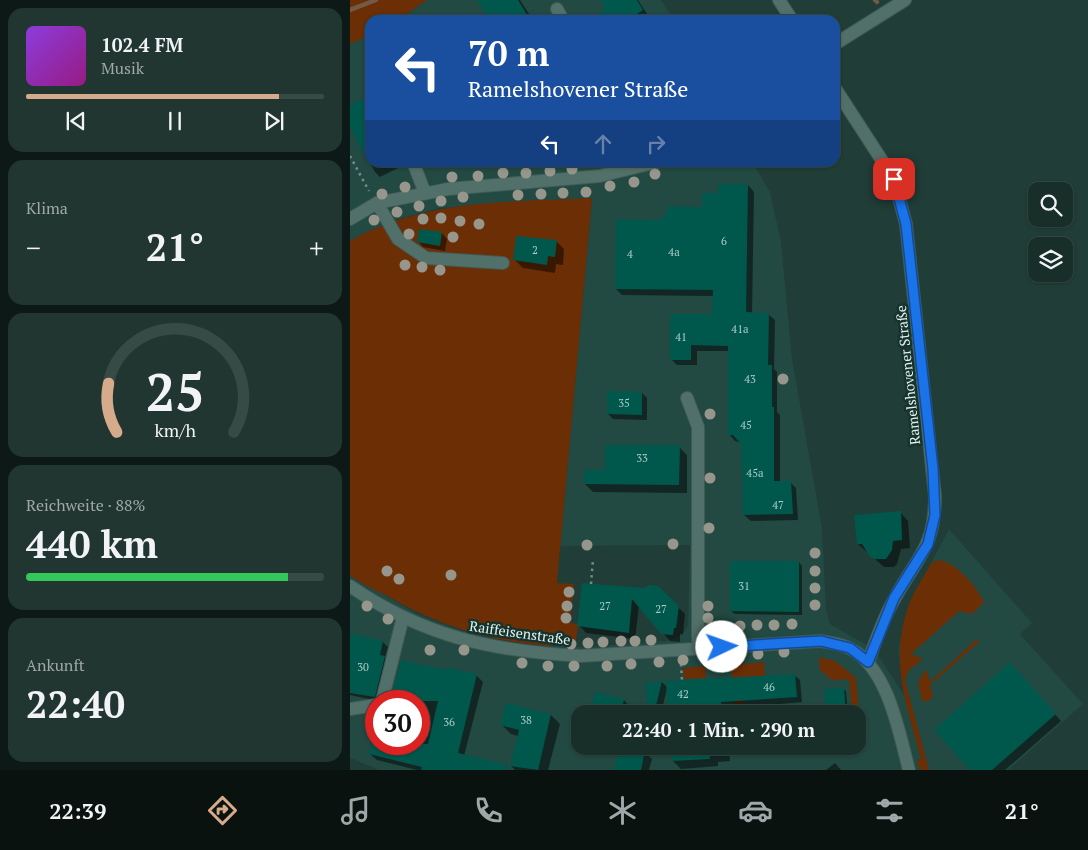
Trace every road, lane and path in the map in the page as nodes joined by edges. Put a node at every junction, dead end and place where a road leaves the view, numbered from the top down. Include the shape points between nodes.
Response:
1 (779, 0) edge
2 (905, 0) edge
3 (789, 15) edge
4 (840, 41) edge
5 (840, 96) edge
6 (350, 156) edge
7 (415, 167) edge
8 (632, 167) edge
9 (425, 193) junction
10 (377, 203) junction
11 (350, 219) edge
12 (503, 263) dead end
13 (688, 398) dead end
14 (593, 559) dead end
15 (591, 584) dead end
16 (350, 586) edge
17 (404, 617) junction
18 (698, 648) junction
19 (868, 662) junction
20 (385, 690) edge
21 (365, 707) edge
22 (350, 709) edge
23 (909, 770) edge

1 - 3 street
2 - 4 street
5 - 19 street, Ramelshovener Straße via 894,179 901,201 935,496 931,538 894,598
6 - 10 path
7 - 9 street
8 - 9 street via 600,176
9 - 10 street
10 - 11 street
10 - 12 street via 398,239 426,258
13 - 18 street via 698,427
14 - 15 path
16 - 17 street, Raiffeisenstraße
17 - 18 street, Raiffeisenstraße via 458,639 542,654 581,656
17 - 20 street
18 - 19 street, Raiffeisenstraße via 821,641 850,648
19 - 23 street, Raiffeisenstraße via 886,693
21 - 22 street

